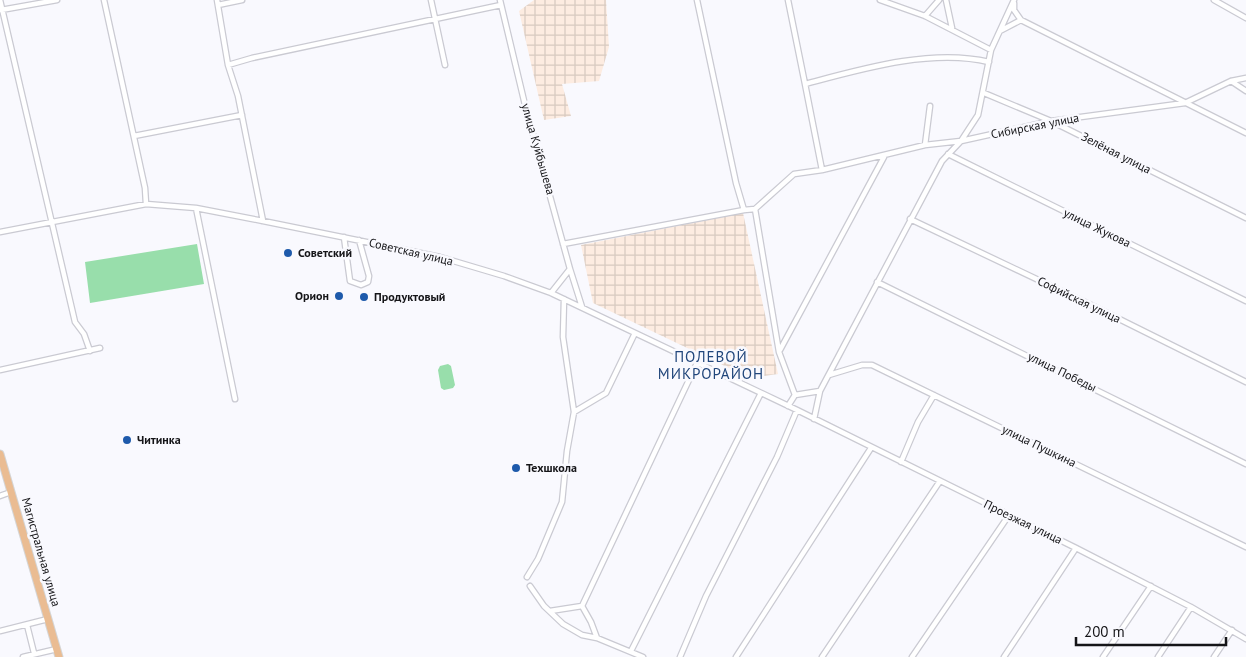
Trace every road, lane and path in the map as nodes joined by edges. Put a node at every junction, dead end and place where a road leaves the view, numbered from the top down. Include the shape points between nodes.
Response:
1 (0, 0) edge
2 (57, 0) edge
3 (104, 0) edge
4 (242, 0) edge
5 (432, 0) edge
6 (698, 0) edge
7 (788, 0) edge
8 (880, 0) edge
9 (939, 0) edge
10 (946, 0) edge
11 (1014, 0) edge
12 (1214, 0) edge
13 (217, 3) edge
14 (501, 3) edge
15 (1, 10) edge
16 (925, 16) junction
17 (436, 18) junction
18 (1246, 18) edge
19 (1021, 20) junction
20 (952, 28) junction
21 (1000, 31) junction
22 (991, 50) junction
23 (989, 62) junction
24 (228, 65) junction
25 (446, 66) dead end
26 (1246, 78) edge
27 (1232, 81) junction
28 (805, 84) junction
29 (1246, 91) edge
30 (984, 93) junction
31 (1185, 103) junction
32 (930, 106) dead end
33 (242, 115) junction
34 (1051, 121) junction
35 (1246, 133) edge
36 (134, 136) junction
37 (961, 141) junction
38 (925, 145) junction
39 (948, 154) junction
40 (884, 156) junction
41 (822, 170) junction
42 (146, 204) junction
43 (196, 208) junction
44 (755, 209) junction
45 (744, 210) junction
46 (1246, 218) edge
47 (910, 220) junction
48 (52, 221) junction
49 (264, 221) junction
50 (0, 232) edge
51 (344, 237) junction
52 (359, 240) junction
53 (563, 244) junction
54 (570, 270) junction
55 (877, 282) junction
56 (551, 293) junction
57 (564, 299) junction
58 (1246, 301) edge
59 (582, 307) junction
60 (635, 333) junction
61 (100, 348) dead end
62 (90, 351) junction
63 (779, 352) junction
64 (697, 363) junction
65 (0, 370) edge
66 (828, 375) junction
67 (1246, 382) edge
68 (820, 392) junction
69 (761, 393) junction
70 (795, 394) junction
71 (934, 395) junction
72 (235, 400) dead end
73 (788, 406) junction
74 (797, 410) junction
75 (574, 412) junction
76 (814, 419) junction
77 (871, 448) junction
78 (0, 454) edge
79 (901, 462) junction
80 (1246, 464) edge
81 (940, 481) junction
82 (11, 492) junction
83 (0, 496) edge
84 (1009, 515) junction
85 (1246, 547) edge
86 (1076, 548) junction
87 (528, 577) dead end
88 (530, 586) dead end
89 (1151, 586) junction
90 (582, 606) junction
91 (1191, 607) junction
92 (550, 611) junction
93 (48, 618) junction
94 (27, 625) junction
95 (1232, 630) junction
96 (0, 631) edge
97 (597, 638) junction
98 (1246, 639) edge
99 (57, 649) junction
100 (631, 651) junction
101 (34, 653) junction
102 (23, 657) edge
103 (59, 657) edge
104 (643, 657) edge
105 (680, 657) edge
106 (736, 657) edge
107 (822, 657) edge
108 (912, 657) edge
109 (1004, 657) edge
110 (1103, 657) edge
111 (1158, 657) edge
112 (1214, 657) edge

1 - 15 street
2 - 15 street
3 - 36 street
4 - 13 street
5 - 17 street
6 - 45 street
7 - 28 street
8 - 16 street
9 - 16 street
10 - 20 street
11 - 19 street via 1014,10
11 - 21 street
12 - 18 street
13 - 24 street
14 - 17 street
14 - 53 street, улица Куйбышева
15 - 48 street
16 - 20 street
17 - 24 street
17 - 25 street
19 - 21 street
19 - 31 street
20 - 22 street
21 - 22 street
22 - 23 street
23 - 28 street via 940,57 856,71
23 - 30 street
24 - 33 street
26 - 27 street, Сибирская улица
27 - 29 street
27 - 31 street, Сибирская улица
28 - 41 street
30 - 34 street, Зелёная улица
30 - 37 street via 978,115
31 - 34 street, Сибирская улица
31 - 35 street
32 - 38 street
33 - 36 street
33 - 49 street
34 - 37 street, Сибирская улица
34 - 46 street, Зелёная улица
36 - 42 street
37 - 38 street, Сибирская улица
37 - 39 street
38 - 40 street, Сибирская улица
39 - 47 street
39 - 58 street, улица Жукова
40 - 41 street, Сибирская улица
40 - 63 street
41 - 44 street, Сибирская улица via 794,174
42 - 43 street, Советская улица
42 - 48 street, Советская улица
43 - 49 street, Советская улица
43 - 72 street
44 - 45 street
44 - 63 street
45 - 53 street
47 - 55 street
47 - 67 street, Софийская улица
48 - 50 street, Советская улица
48 - 62 street via 75,322
49 - 51 street, Советская улица
51 - 52 street, Советская улица
51 - 52 street via 350,281 361,285 368,282 369,276
52 - 56 street, Советская улица via 440,257
53 - 54 street, улица Куйбышева
54 - 56 street
54 - 59 street, улица Куйбышева
55 - 66 street
55 - 80 street, улица Победы
56 - 57 street, Советская улица
57 - 59 street, Советская улица
57 - 75 street via 563,337
59 - 60 street, Советская улица
60 - 64 street, Советская улица
60 - 75 street via 606,392
61 - 62 street
62 - 65 street
63 - 70 street
64 - 69 street, Советская улица
64 - 90 street
66 - 68 street
66 - 71 street, улица Пушкина via 872,365
68 - 70 street
68 - 76 street
69 - 73 street, Советская улица
69 - 100 street
70 - 73 street
71 - 79 street
71 - 85 street, улица Пушкина
73 - 74 street, Советская улица
74 - 76 street, Проезжая улица
74 - 105 street via 777,457 706,596
75 - 87 street via 562,502
76 - 77 street, Проезжая улица
77 - 79 street, Проезжая улица
77 - 106 street
78 - 82 main road, Магистральная улица
79 - 81 street, Проезжая улица
81 - 84 street, Проезжая улица
81 - 107 street
82 - 83 street
82 - 93 main road, Магистральная улица
84 - 86 street, Проезжая улица
84 - 108 street
86 - 89 street, Проезжая улица
86 - 109 street
88 - 92 street
89 - 91 street, Проезжая улица
89 - 110 street
90 - 92 street
90 - 97 street
91 - 95 street, Проезжая улица
91 - 111 street
92 - 97 street via 563,624 582,635
93 - 94 street
93 - 99 main road, Магистральная улица
94 - 96 street
94 - 101 street
95 - 98 street, Проезжая улица
95 - 112 street
97 - 100 street
99 - 101 street
99 - 103 main road, Магистральная улица
100 - 104 street
101 - 102 street

